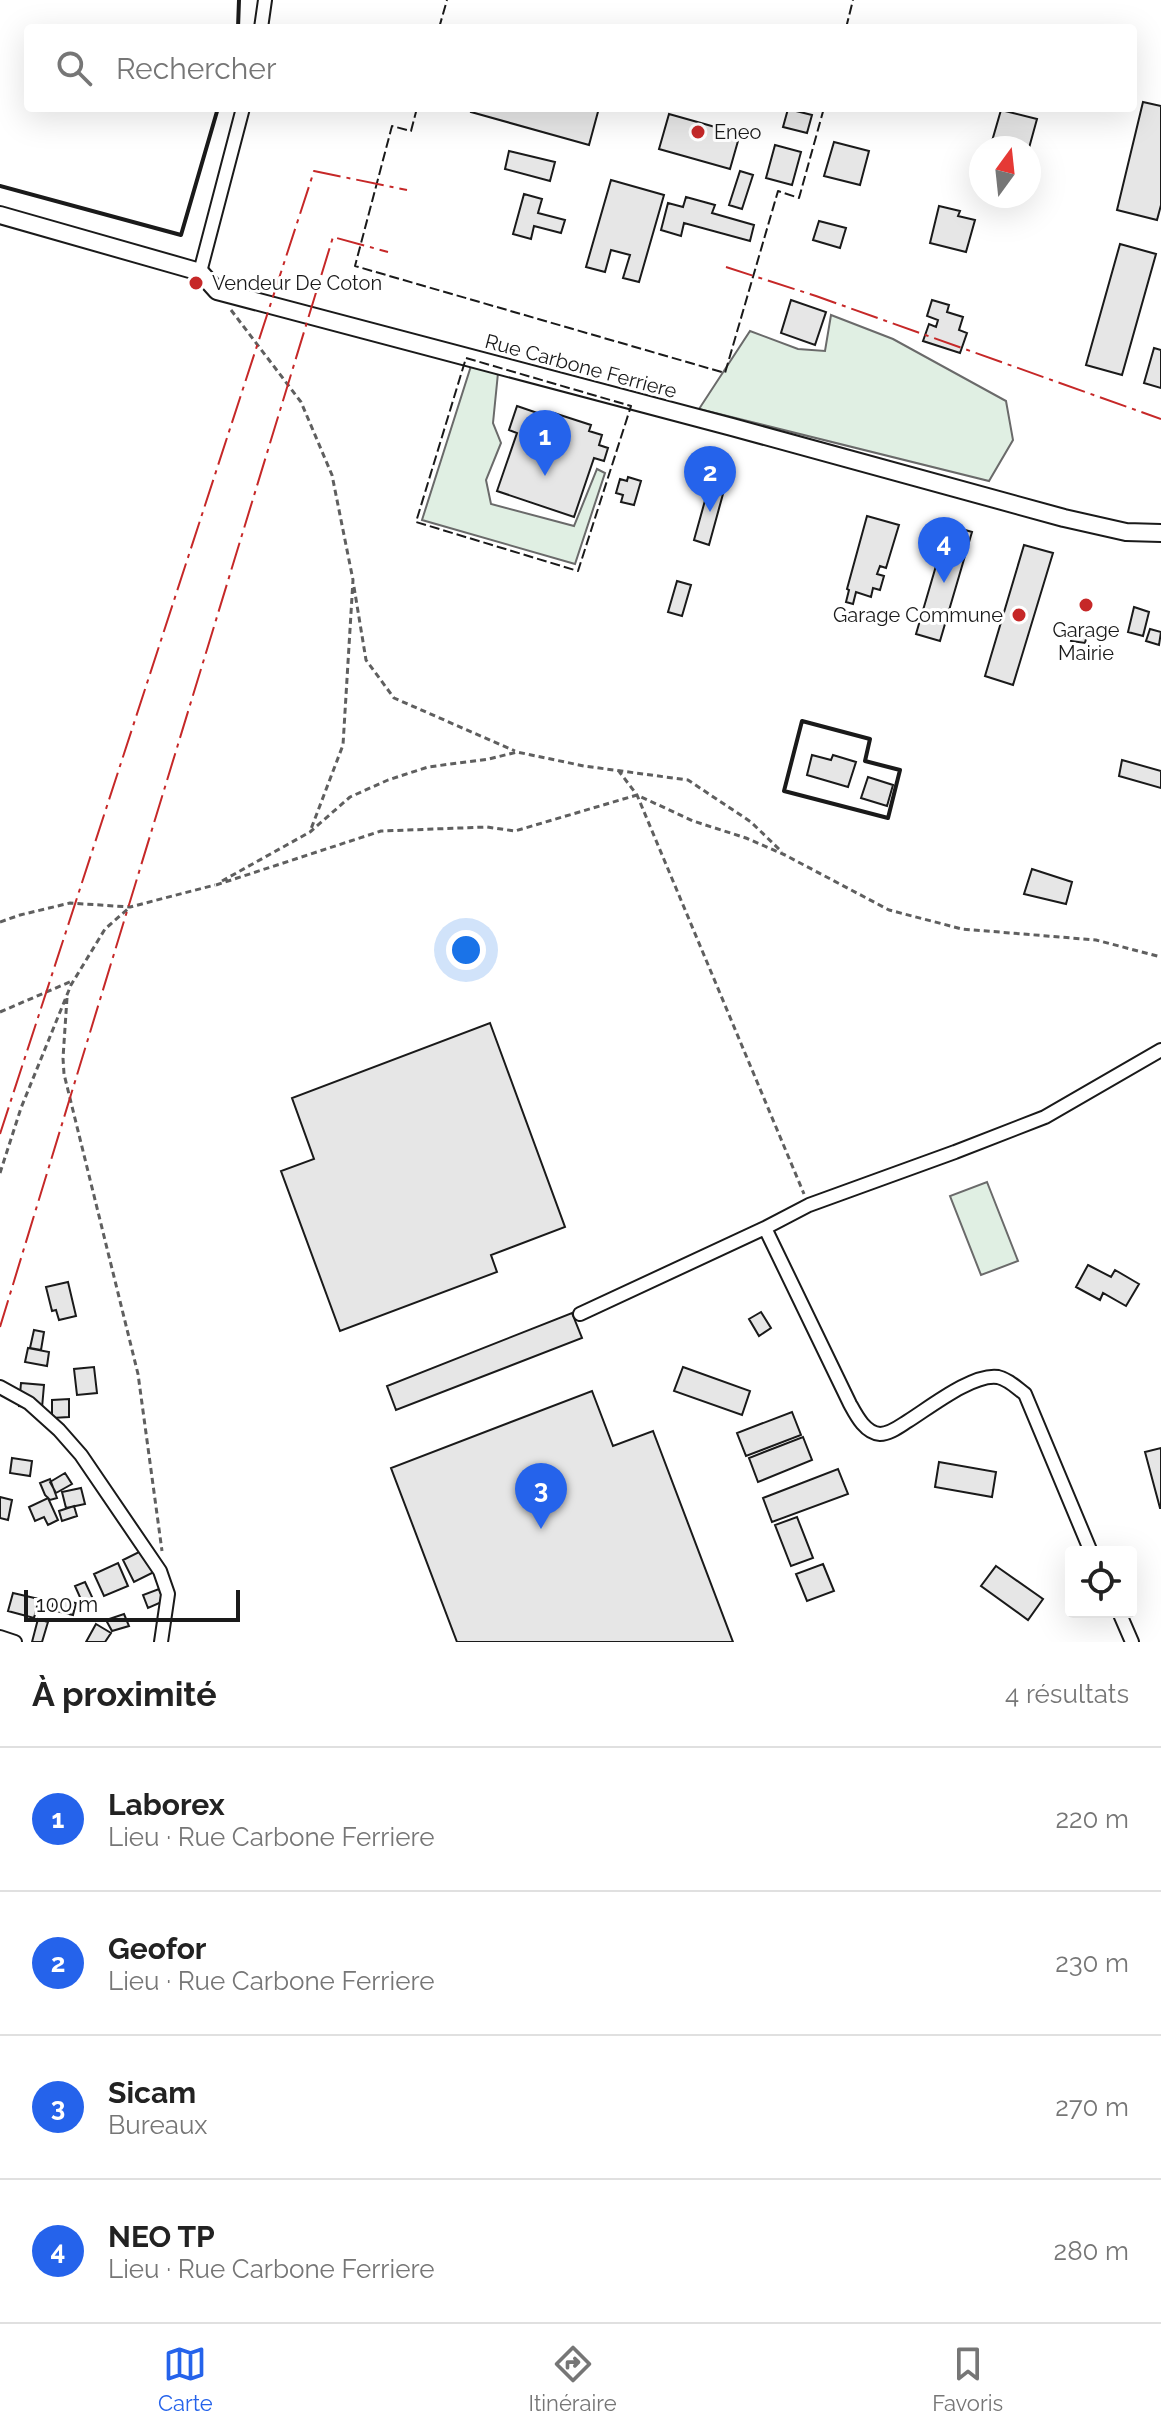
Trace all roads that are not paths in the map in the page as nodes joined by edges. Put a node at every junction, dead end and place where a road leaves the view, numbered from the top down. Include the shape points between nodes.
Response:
1 (265, 0) edge
2 (262, 24) edge
3 (242, 112) edge
4 (0, 215) edge
5 (200, 272) junction
6 (1161, 533) edge
7 (1161, 1050) edge
8 (765, 1228) junction
9 (580, 1314) dead end
10 (0, 1387) edge
11 (1088, 1546) edge
12 (1122, 1618) edge
13 (0, 1637) edge
14 (15, 1642) edge
15 (161, 1642) edge
16 (1132, 1642) edge

1 - 2 street
3 - 5 street
4 - 5 street
5 - 6 street, Rue Carbone Ferriere via 217,291 1064,518 1126,532
7 - 8 street via 1045,1117 809,1205
8 - 9 street
8 - 11 street via 850,1404 868,1429 879,1434 894,1430 981,1379 997,1377 1010,1383 1025,1394
10 - 15 street via 29,1403 81,1455 160,1571 168,1594
12 - 16 street
13 - 14 street

